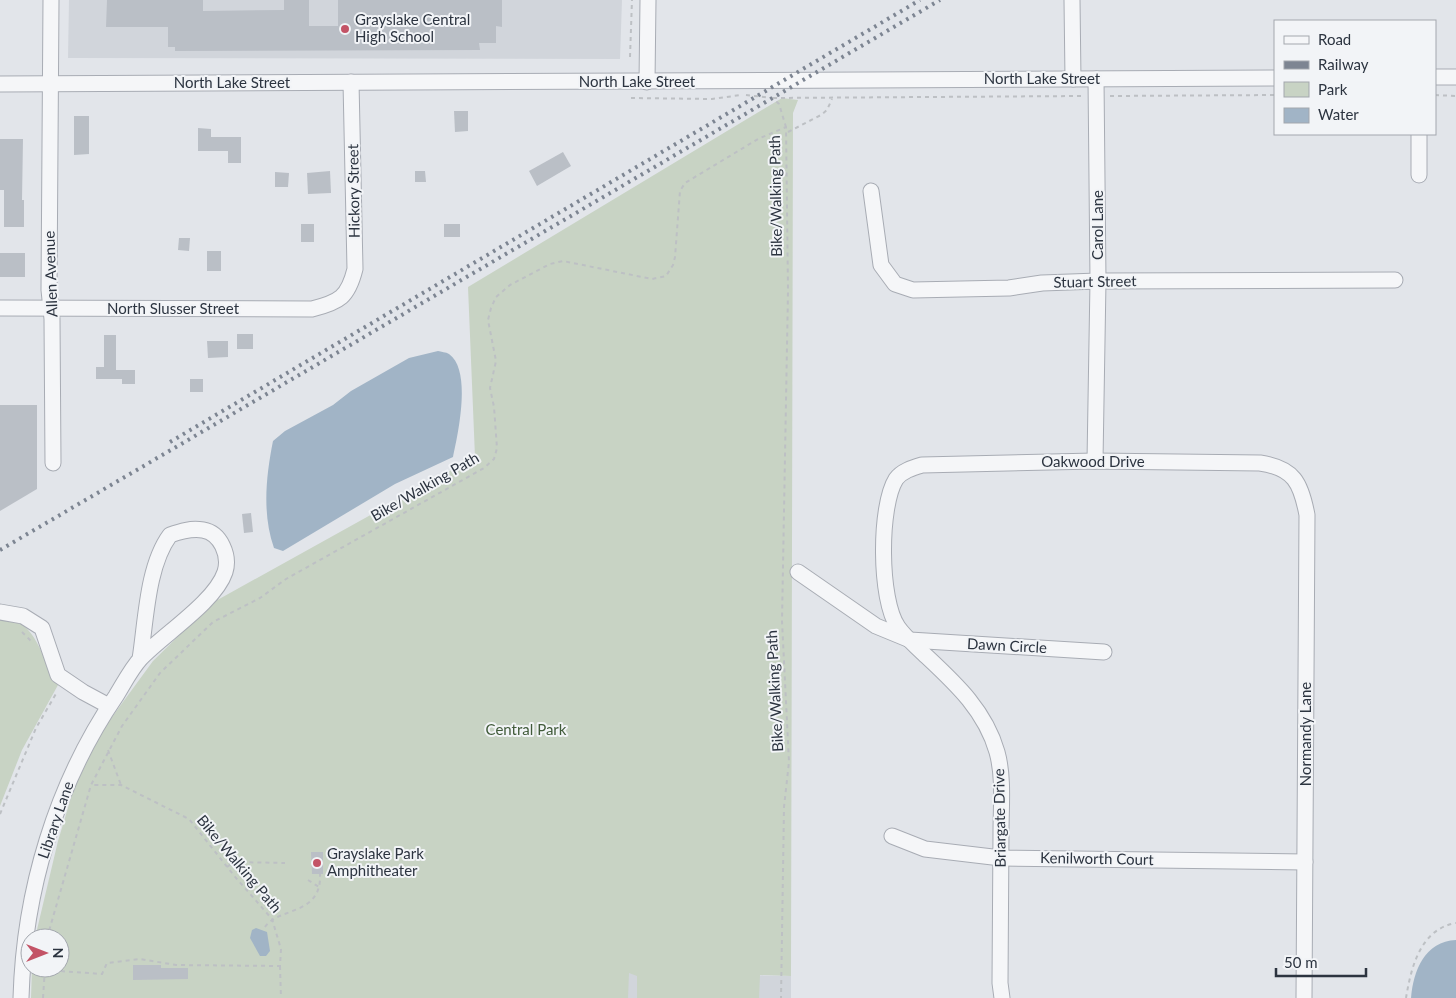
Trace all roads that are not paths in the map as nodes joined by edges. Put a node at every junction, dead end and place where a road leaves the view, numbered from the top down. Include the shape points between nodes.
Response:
1 (51, 0) edge
2 (648, 0) edge
3 (1072, 0) edge
4 (1436, 77) edge
5 (1456, 77) edge
6 (1274, 78) edge
7 (1073, 79) junction
8 (1096, 79) junction
9 (351, 82) junction
10 (647, 82) junction
11 (0, 84) edge
12 (51, 84) junction
13 (1419, 135) edge
14 (1419, 175) dead end
15 (871, 191) dead end
16 (1395, 280) dead end
17 (1098, 281) junction
18 (343, 297) joint
19 (0, 308) edge
20 (51, 308) junction
21 (1095, 461) junction
22 (54, 463) dead end
23 (1290, 474) joint
24 (897, 478) joint
25 (798, 572) dead end
26 (0, 612) edge
27 (910, 640) junction
28 (1104, 652) dead end
29 (140, 659) junction
30 (109, 706) junction
31 (892, 836) dead end
32 (1001, 858) junction
33 (1305, 862) junction
34 (21, 998) edge
35 (1002, 998) edge
36 (1304, 998) edge

1 - 12 street, Allen Avenue
2 - 10 street
3 - 7 street
4 - 5 street
6 - 8 street, North Lake Street
7 - 8 street, North Lake Street
7 - 10 street, North Lake Street
8 - 17 street, Carol Lane
9 - 10 street, North Lake Street
9 - 12 street, North Lake Street
9 - 18 street, Hickory Street via 355,268
11 - 12 street, North Lake Street
12 - 20 street, Allen Avenue
13 - 14 street
15 - 17 street, Stuart Street via 881,265 895,284 913,290 944,291
16 - 17 street, Stuart Street
17 - 21 street, Carol Lane
18 - 20 street, North Slusser Street via 332,304 312,309
19 - 20 street, North Slusser Street
20 - 22 street, Allen Avenue
21 - 23 street, Oakwood Drive via 1260,463 1282,468
21 - 24 street, Oakwood Drive via 922,465
23 - 33 street, Normandy Lane via 1302,490 1307,515
24 - 27 street, Briargate Drive via 885,521 884,584 888,608 897,626
25 - 27 street, Briargate Drive via 876,626
26 - 30 street via 23,616 42,628 58,675
27 - 28 street, Dawn Circle
27 - 32 street, Briargate Drive via 967,694 985,721 998,754
29 - 29 street, Library Lane via 156,563 162,546 175,533 206,530 223,546 226,557 225,571 217,588
29 - 30 street, Library Lane
30 - 34 street, Library Lane via 90,736 61,796 40,867 22,959
31 - 32 street, Kenilworth Court via 925,849
32 - 33 street, Kenilworth Court
32 - 35 street, Briargate Drive
33 - 36 street, Normandy Lane

